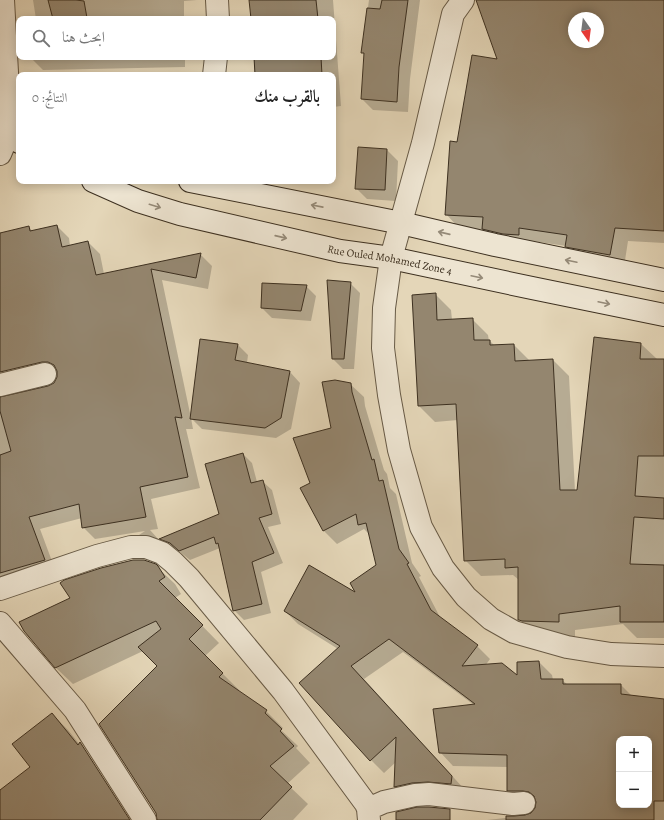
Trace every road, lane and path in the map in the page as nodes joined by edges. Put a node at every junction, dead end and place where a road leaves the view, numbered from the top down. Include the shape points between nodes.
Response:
1 (3, 0) edge
2 (217, 0) edge
3 (463, 0) edge
4 (218, 16) edge
5 (216, 60) edge
6 (214, 72) edge
7 (9, 90) edge
8 (7, 140) edge
9 (100, 184) edge
10 (205, 184) edge
11 (401, 223) junction
12 (391, 258) junction
13 (664, 280) edge
14 (664, 315) edge
15 (45, 374) dead end
16 (0, 385) edge
17 (0, 589) edge
18 (0, 623) edge
19 (664, 656) edge
20 (524, 803) dead end
21 (369, 814) edge
22 (145, 820) edge

1 - 7 street
2 - 4 street
3 - 11 street via 454,14
5 - 6 street
7 - 8 street
9 -> 12 street, Rue Ouled Mohamed Zone 4 via 138,201 180,214 340,251
11 -> 10 street
11 - 12 street
13 -> 11 street
12 -> 14 street, Rue Ouled Mohamed Zone 4
12 - 19 street via 384,308 383,348 388,395 399,450 421,527 443,568 466,597 490,619 514,632 574,649 611,654
15 - 16 street
17 - 21 street via 131,547 146,547 162,553 189,578 283,691 366,804
18 - 22 street via 74,710
20 - 21 street via 513,804 429,794 384,802

